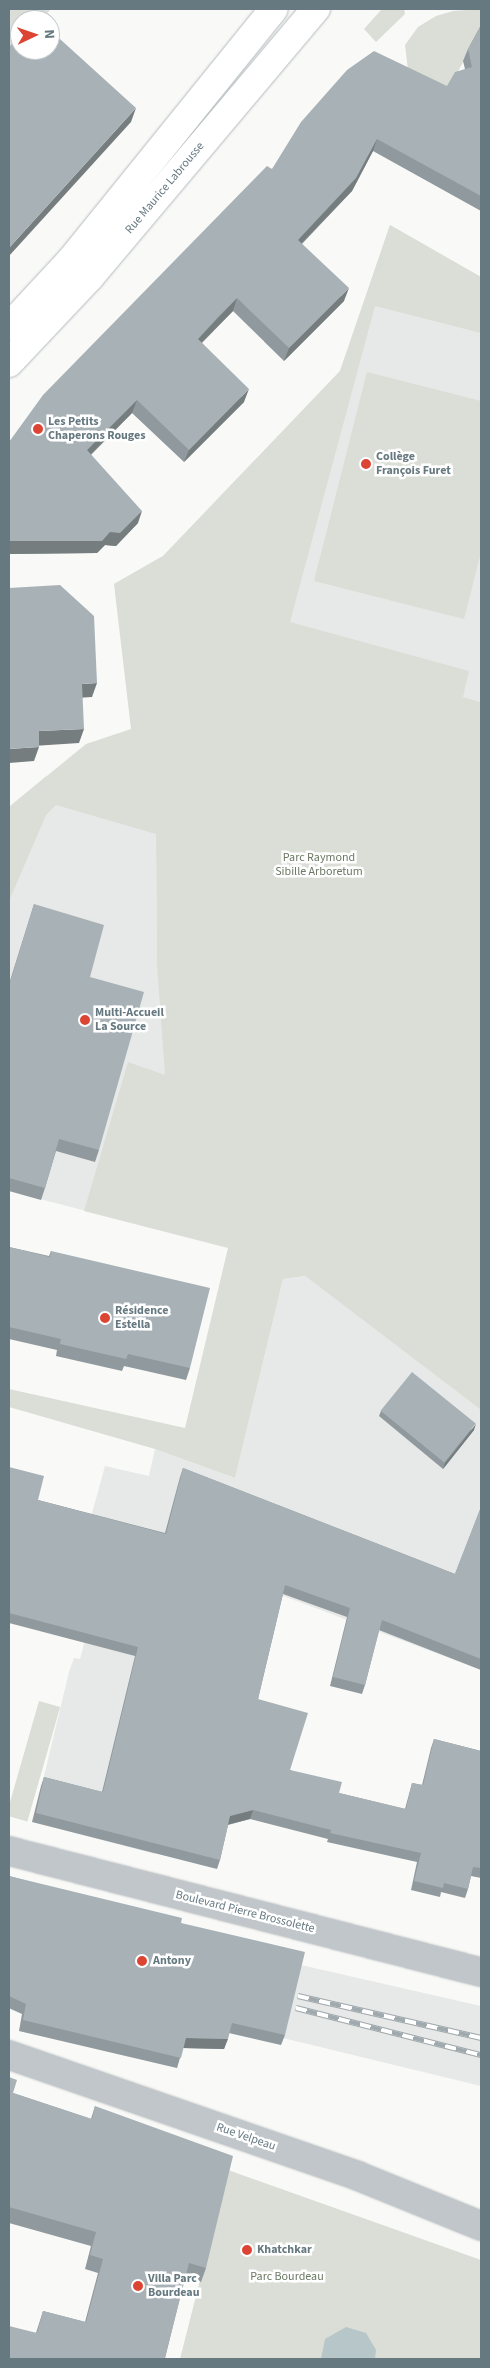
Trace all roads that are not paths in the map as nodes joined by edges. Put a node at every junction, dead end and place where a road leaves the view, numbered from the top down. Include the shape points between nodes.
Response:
1 (274, 9) edge
2 (316, 9) edge
3 (9, 327) edge
4 (9, 364) edge
5 (9, 1851) edge
6 (481, 1972) edge
7 (9, 2055) edge
8 (481, 2226) edge

1 - 3 main road via 72,260
2 - 4 main road, Rue Maurice Labrousse via 90,277
5 - 6 street, Boulevard Pierre Brossolette
7 - 8 street, Rue Velpeau via 358,2176

